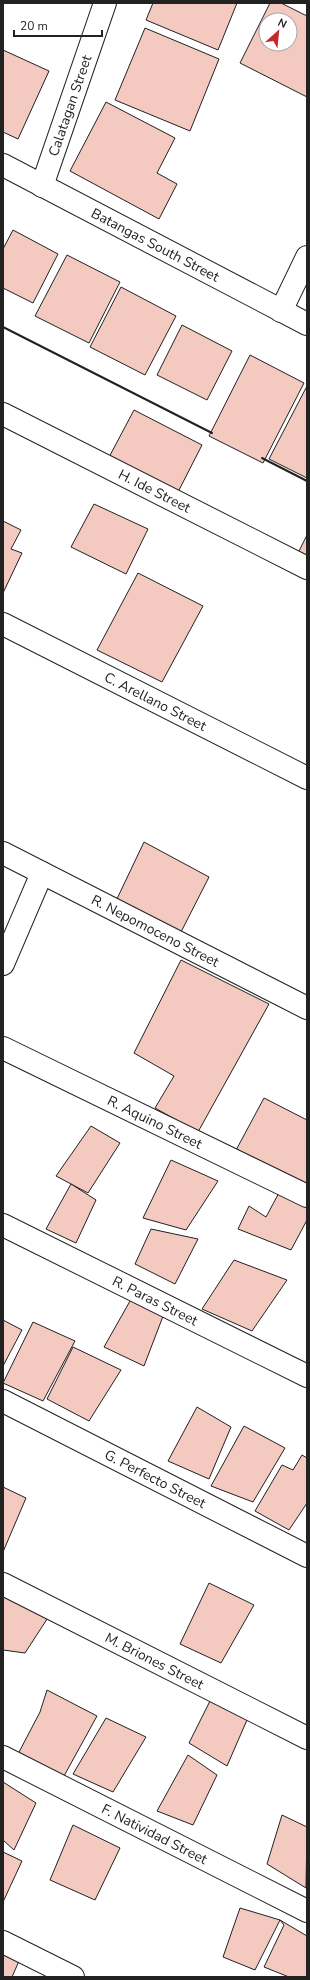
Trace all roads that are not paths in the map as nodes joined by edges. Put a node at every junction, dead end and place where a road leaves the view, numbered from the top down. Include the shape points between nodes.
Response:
1 (105, 3) edge
2 (3, 165) edge
3 (42, 186) junction
4 (307, 257) edge
5 (281, 311) junction
6 (307, 324) edge
7 (3, 414) edge
8 (307, 568) edge
9 (3, 624) edge
10 (307, 778) edge
11 (3, 853) edge
12 (42, 873) junction
13 (3, 964) edge
14 (307, 1008) edge
15 (3, 1048) edge
16 (307, 1196) edge
17 (3, 1225) edge
18 (307, 1376) edge
19 (3, 1401) edge
20 (307, 1556) edge
21 (3, 1584) edge
22 (307, 1738) edge
23 (3, 1756) edge
24 (307, 1911) edge
25 (3, 1942) edge
26 (73, 1977) edge

1 - 3 street, Calatagan Street
2 - 3 street, Batangas South Street
3 - 5 street, Batangas South Street
4 - 5 street
5 - 6 street, Batangas South Street
7 - 8 street, H. Ide Street
9 - 10 street, C. Arellano Street
11 - 12 street, R. Nepomoceno Street
12 - 13 street
12 - 14 street, R. Nepomoceno Street
15 - 16 street, R. Aquino Street
17 - 18 street, R. Paras Street
19 - 20 street, G. Perfecto Street
21 - 22 street, M. Briones Street
23 - 24 street, F. Natividad Street
25 - 26 street

